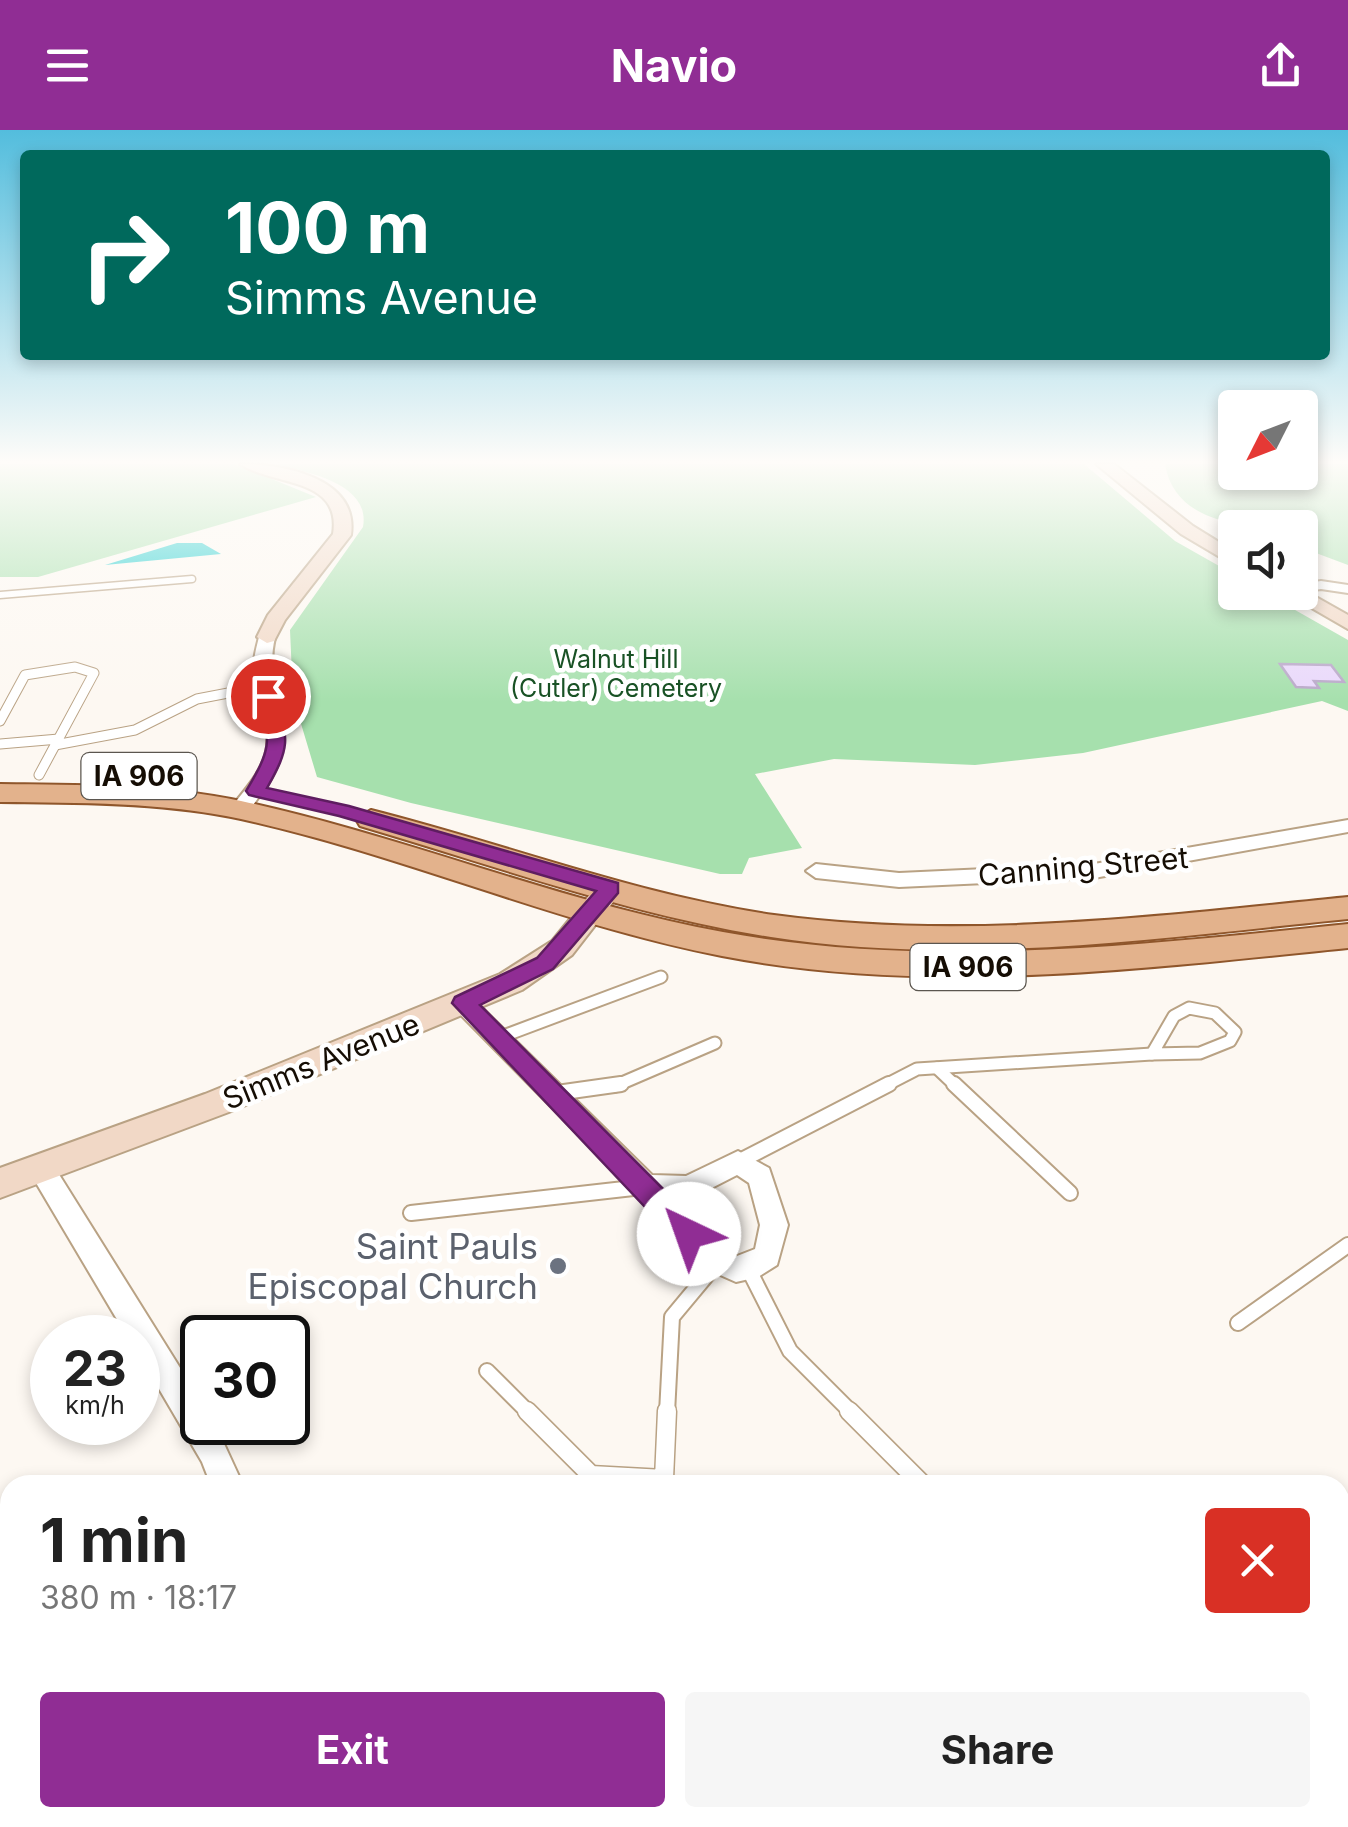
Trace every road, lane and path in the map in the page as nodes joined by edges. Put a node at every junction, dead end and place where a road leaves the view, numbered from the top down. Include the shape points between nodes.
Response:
1 (335, 543) edge
2 (192, 579) dead end
3 (1318, 585) edge
4 (1348, 589) edge
5 (0, 595) edge
6 (1318, 606) edge
7 (1348, 623) edge
8 (267, 637) joint
9 (264, 686) junction
10 (0, 721) edge
11 (57, 742) junction
12 (0, 744) edge
13 (39, 774) junction
14 (0, 777) edge
15 (0, 793) edge
16 (247, 800) junction
17 (1348, 826) edge
18 (816, 872) dead end
19 (601, 900) junction
20 (1348, 908) edge
21 (1348, 936) edge
22 (661, 977) dead end
23 (463, 1003) junction
24 (498, 1038) junction
25 (715, 1043) dead end
26 (1152, 1054) junction
27 (936, 1068) junction
28 (552, 1093) junction
29 (738, 1162) junction
30 (41, 1168) junction
31 (0, 1184) edge
32 (646, 1186) junction
33 (1070, 1193) dead end
34 (411, 1213) dead end
35 (1348, 1245) edge
36 (717, 1263) junction
37 (748, 1268) junction
38 (1238, 1323) dead end
39 (487, 1371) dead end
40 (223, 1475) edge
41 (606, 1475) edge
42 (664, 1475) edge
43 (913, 1475) edge

1 - 8 street
2 - 5 lane
3 - 4 street
6 - 7 street
8 - 9 street via 260,653
9 - 11 lane via 197,699 135,730
9 - 16 street via 280,741
10 - 11 lane via 25,675 91,670
11 - 12 lane
11 - 13 lane
13 - 14 main road, IA 906
13 - 16 main road, IA 906 via 137,776
15 - 16 main road, IA 906
16 - 19 main road, IA 906 via 357,840
17 - 18 street, Canning Street via 1094,871 900,880
19 - 20 main road, IA 906 via 928,939 1036,937
19 - 21 main road, IA 906 via 758,950 941,967 1079,962
19 - 23 street, Simms Avenue via 545,963
22 - 24 lane
23 - 24 street
23 - 30 street, Simms Avenue
24 - 28 street
25 - 28 lane via 613,1087
26 - 26 lane via 1222,1050 1235,1032 1215,1013 1189,1008 1174,1016
26 - 27 lane
27 - 29 lane via 901,1076
27 - 33 lane
28 - 32 street
29 - 32 street via 689,1187
29 - 37 street via 760,1176 774,1226 766,1256
30 - 31 street, Simms Avenue
30 - 40 street
32 - 34 lane
32 - 36 street
35 - 38 lane
36 - 37 street
36 - 42 lane via 672,1316
37 - 43 lane via 790,1351
39 - 41 lane via 591,1474

